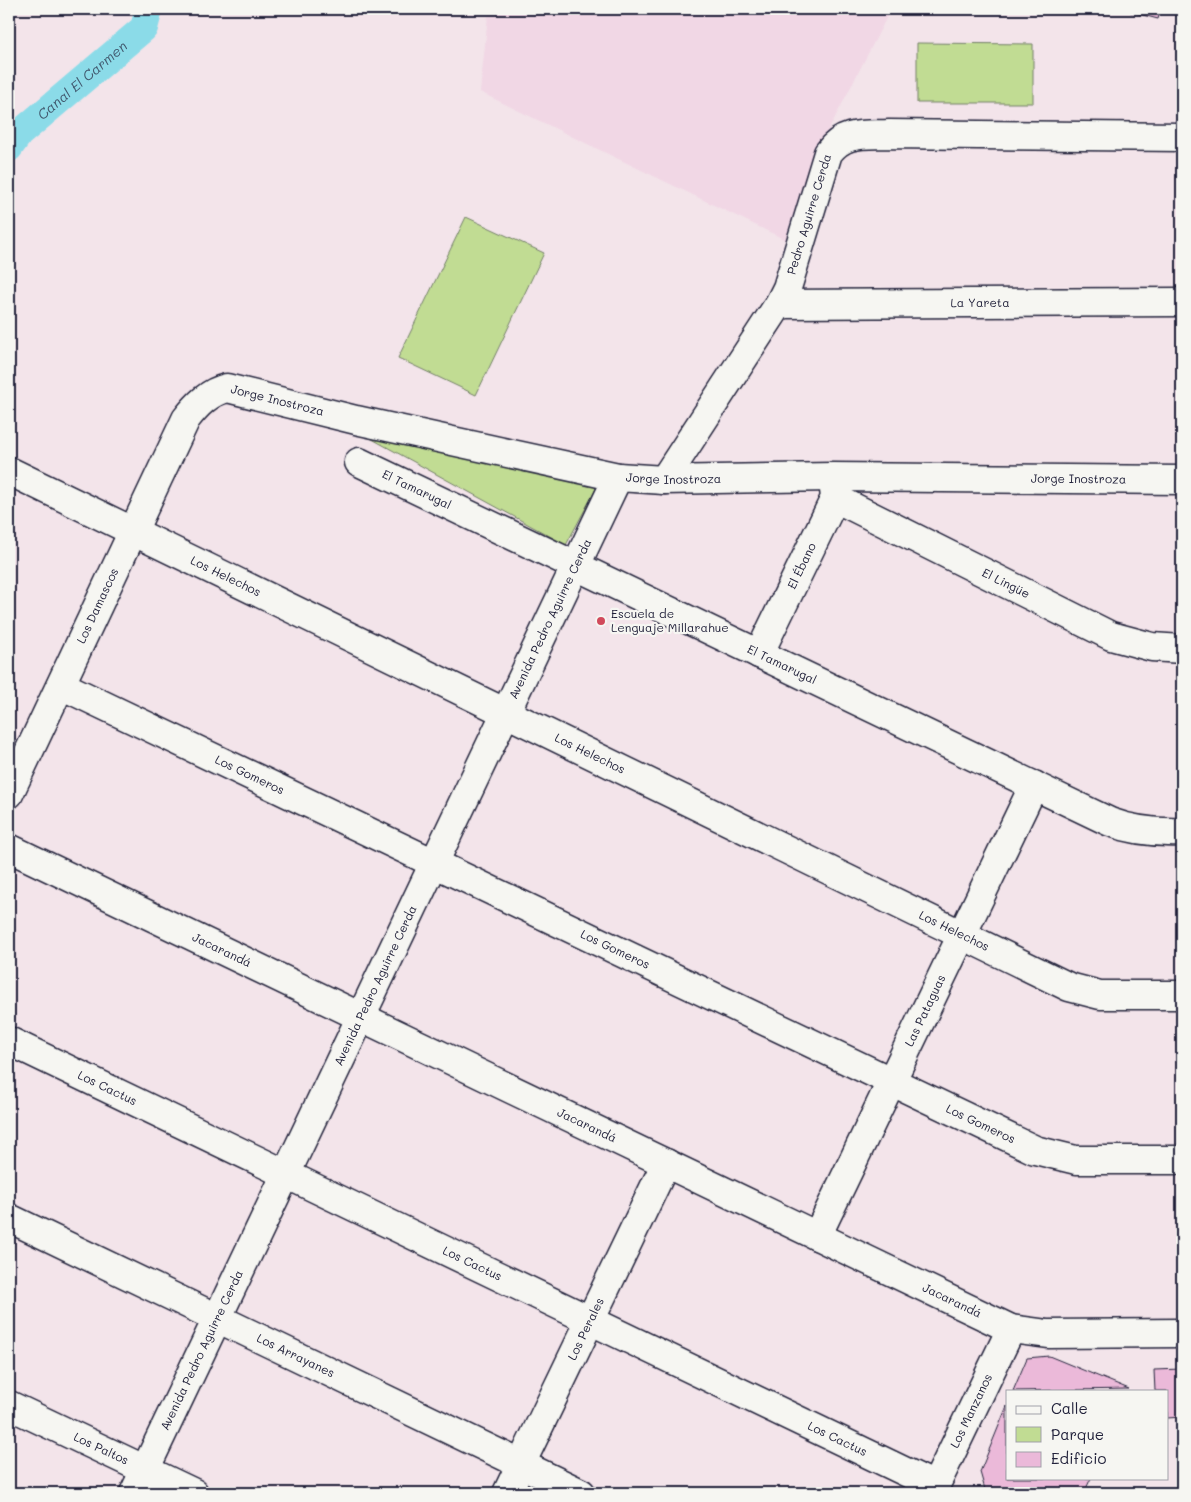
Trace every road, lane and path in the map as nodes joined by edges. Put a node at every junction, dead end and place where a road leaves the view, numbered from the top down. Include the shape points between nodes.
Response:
1 (1182, 137) edge
2 (1182, 302) edge
3 (780, 304) junction
4 (186, 419) joint
5 (359, 462) dead end
6 (9, 471) edge
7 (618, 477) junction
8 (664, 480) junction
9 (1182, 480) edge
10 (834, 488) junction
11 (133, 531) junction
12 (576, 566) junction
13 (1182, 649) edge
14 (759, 654) junction
15 (61, 685) junction
16 (506, 712) junction
17 (1034, 785) junction
18 (9, 794) edge
19 (1182, 832) edge
20 (9, 848) edge
21 (434, 863) junction
22 (962, 934) junction
23 (1182, 995) edge
24 (361, 1017) junction
25 (9, 1041) edge
26 (892, 1081) junction
27 (1182, 1160) edge
28 (666, 1163) junction
29 (286, 1174) junction
30 (9, 1218) edge
31 (817, 1236) junction
32 (218, 1318) junction
33 (590, 1320) junction
34 (1011, 1329) junction
35 (1182, 1333) edge
36 (9, 1405) edge
37 (521, 1464) junction
38 (140, 1481) edge
39 (933, 1490) edge
40 (194, 1493) edge
41 (507, 1493) edge
42 (581, 1493) edge

1 - 3 street, Pedro Aguirre Cerda via 889,134 846,137 835,143 828,153
2 - 3 street, La Yareta
3 - 8 street, Pedro Aguirre Cerda
4 - 7 street, Jorge Inostroza via 204,399 227,388 356,420
4 - 11 street, Los Damascos
5 - 12 street, El Tamarugal
6 - 11 street, Los Helechos
7 - 8 street, Jorge Inostroza
7 - 12 street, Avenida Pedro Aguirre Cerda
8 - 10 street, Jorge Inostroza
9 - 10 street, Jorge Inostroza
10 - 13 street, El Lingüe via 1111,636 1152,647
10 - 14 street, El Ébano
11 - 15 street, Los Damascos
11 - 16 street, Los Helechos
12 - 14 street, El Tamarugal
12 - 16 street, Avenida Pedro Aguirre Cerda
14 - 17 street, El Tamarugal
15 - 18 street, Los Damascos
15 - 21 street, Los Gomeros
16 - 21 street, Avenida Pedro Aguirre Cerda
16 - 22 street, Los Helechos
17 - 19 street, El Tamarugal via 1131,830
17 - 22 street, Las Pataguas
20 - 24 street, Jacarandá
21 - 24 street, Avenida Pedro Aguirre Cerda
21 - 26 street, Los Gomeros
22 - 23 street, Los Helechos via 1069,987 1110,996
22 - 26 street, Las Pataguas
24 - 28 street, Jacarandá
24 - 29 street, Avenida Pedro Aguirre Cerda
25 - 29 street, Los Cactus
26 - 27 street, Los Gomeros via 1053,1156 1076,1160
26 - 31 street, Las Pataguas
28 - 31 street, Jacarandá
28 - 33 street, Los Perales
29 - 32 street, Avenida Pedro Aguirre Cerda
29 - 33 street, Los Cactus
30 - 32 street, Los Arrayanes
31 - 34 street, Jacarandá
32 - 37 street, Los Arrayanes
32 - 38 street, Avenida Pedro Aguirre Cerda
33 - 37 street, Los Perales
33 - 39 street, Los Cactus
34 - 35 street, Jacarandá via 1048,1334
34 - 39 street, Los Manzanos
36 - 38 street, Los Paltos
37 - 41 street, Los Perales
37 - 42 street, Los Arrayanes
38 - 40 street, Los Paltos

